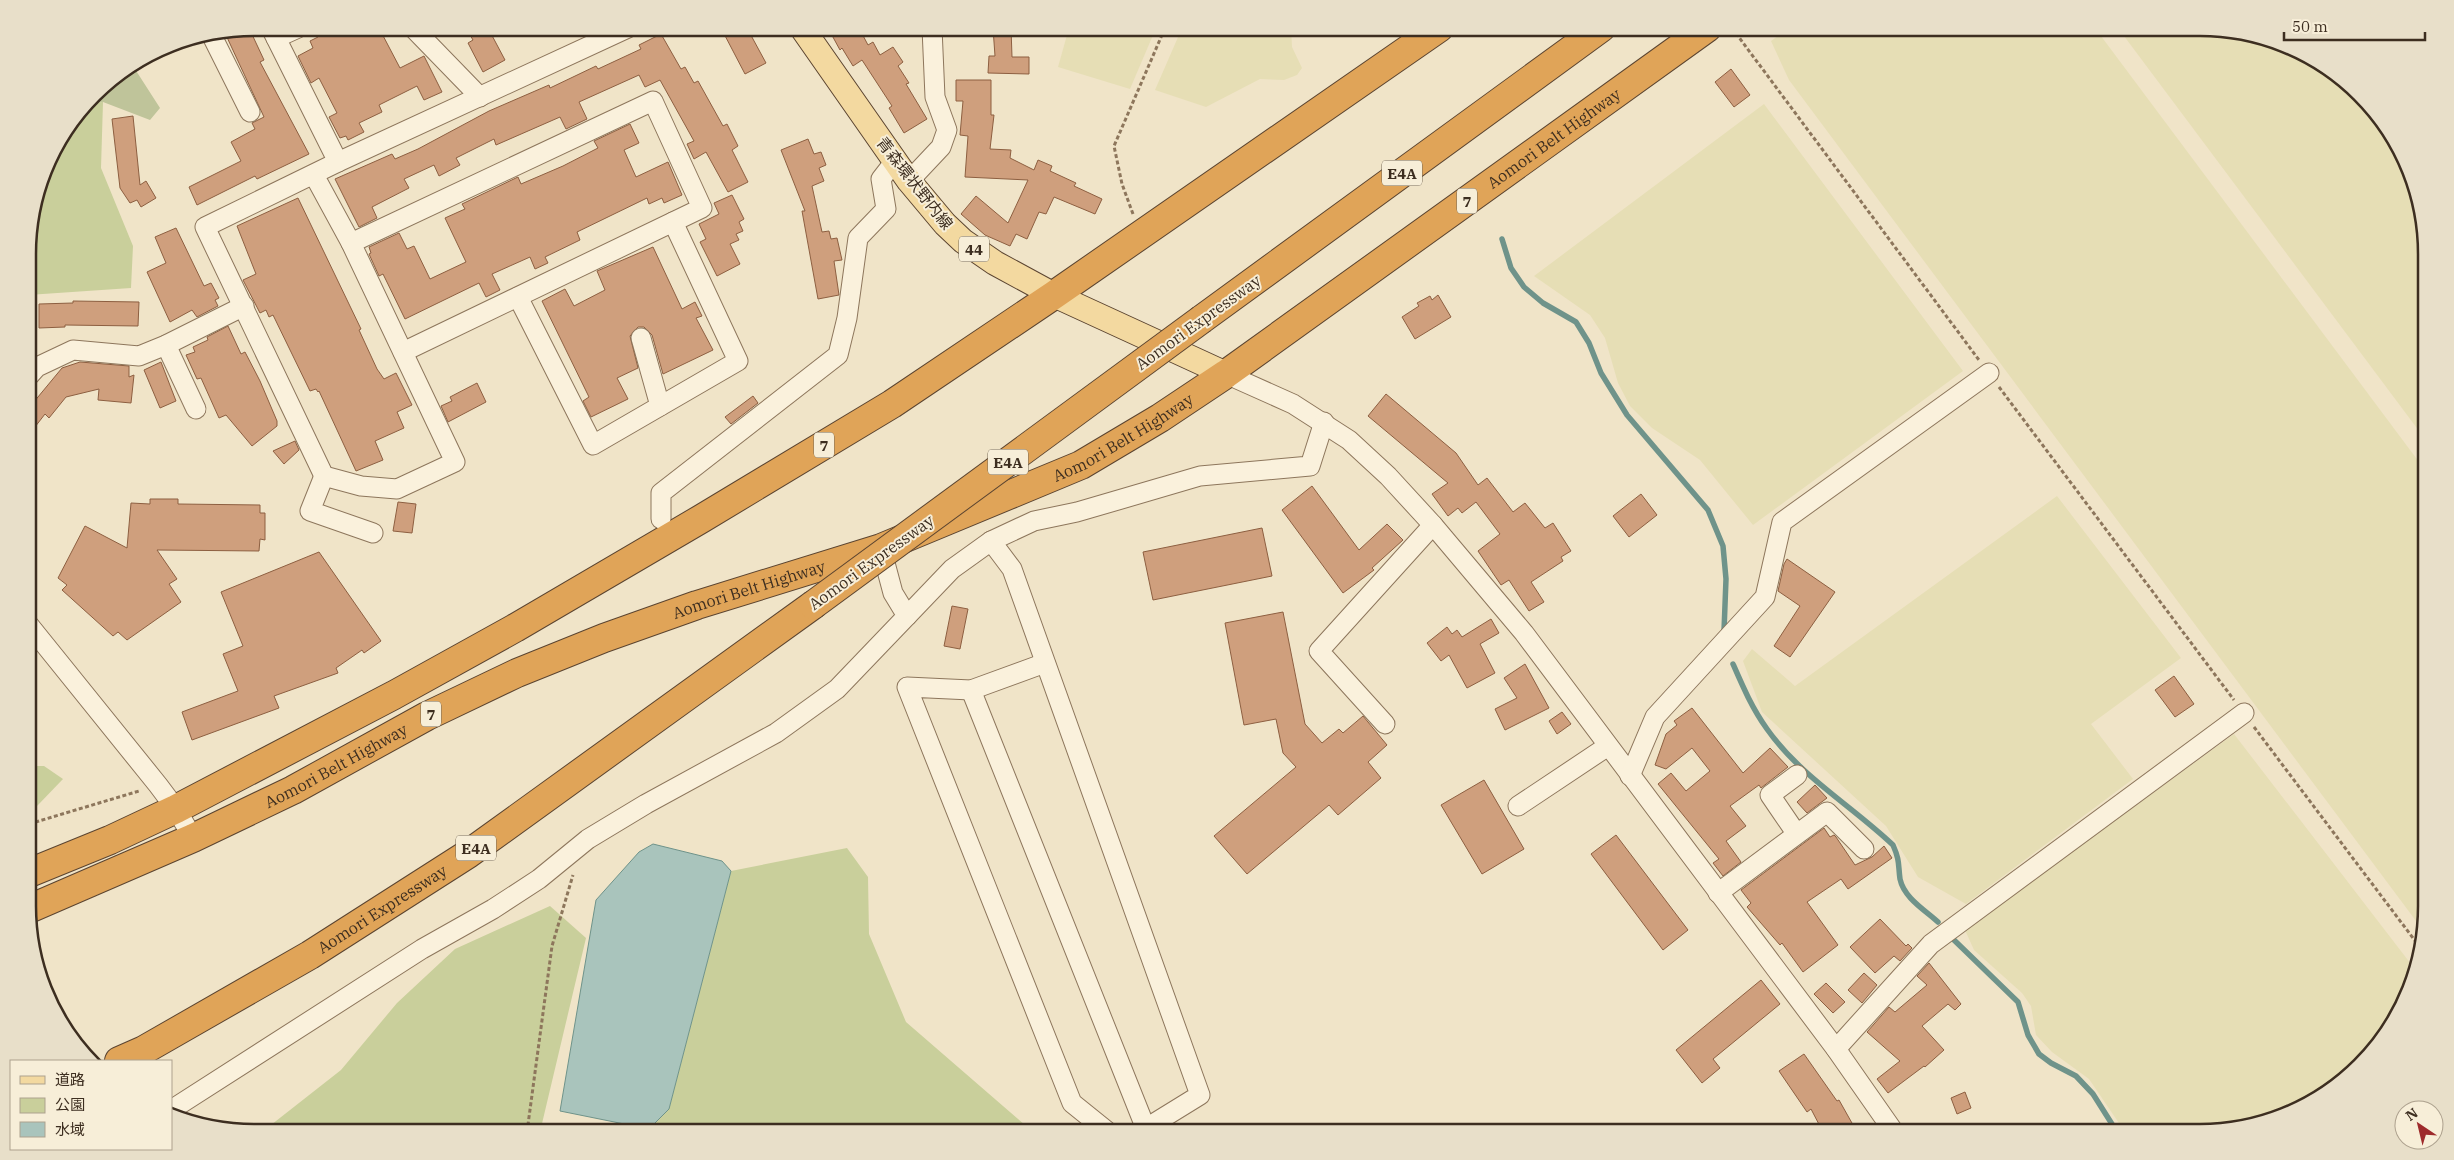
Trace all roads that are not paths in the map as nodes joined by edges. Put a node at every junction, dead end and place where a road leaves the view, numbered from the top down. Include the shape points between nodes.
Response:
1 (275, 36) edge
2 (421, 36) edge
3 (611, 36) edge
4 (808, 36) edge
5 (932, 36) edge
6 (1427, 36) edge
7 (1590, 36) edge
8 (1696, 36) edge
9 (214, 40) edge
10 (480, 97) junction
11 (250, 112) dead end
12 (895, 161) junction
13 (338, 162) junction
14 (314, 175) junction
15 (910, 181) junction
16 (672, 222) junction
17 (351, 243) junction
18 (1054, 295) junction
19 (518, 296) junction
20 (244, 306) junction
21 (641, 338) dead end
22 (166, 346) junction
23 (403, 352) junction
24 (36, 367) edge
25 (1989, 373) road end
26 (1226, 374) junction
27 (660, 406) junction
28 (196, 409) dead end
29 (1324, 422) junction
30 (324, 476) junction
31 (661, 519) dead end
32 (1433, 525) junction
33 (373, 533) dead end
34 (991, 541) junction
35 (880, 548) junction
36 (907, 616) junction
37 (36, 633) edge
38 (1045, 663) junction
39 (971, 690) junction
40 (2244, 713) road end
41 (1386, 724) dead end
42 (1608, 746) junction
43 (1798, 775) dead end
44 (1630, 776) junction
45 (1518, 806) dead end
46 (176, 809) junction
47 (1796, 833) junction
48 (193, 838) junction
49 (1864, 849) dead end
50 (36, 870) edge
51 (1718, 893) junction
52 (36, 906) edge
53 (1836, 1050) junction
54 (121, 1060) edge
55 (174, 1108) edge
56 (1098, 1124) edge
57 (1140, 1124) edge
58 (1154, 1124) edge
59 (1888, 1124) edge

1 - 13 street
2 - 10 street
3 - 10 street
4 - 12 main road, 青森環状野内線 / 44
5 - 15 street via 936,97 947,130 942,147
6 - 18 highway, 7
7 - 54 highway, Aomori Expressway / E4A, bridge via 468,854 310,955
8 - 26 highway, Aomori Belt Highway / 7
9 - 11 street
10 - 13 street
12 - 15 main road, 青森環状野内線 / 44
12 - 31 street via 881,179 886,209 858,238 847,318 838,355 661,492
13 - 14 street
14 - 17 street
14 - 20 street via 205,227
15 - 18 main road, 青森環状野内線 / 44 via 944,224 963,241 995,263
16 - 17 street via 702,208 653,101
16 - 19 street
16 - 27 street via 738,361
17 - 23 street
18 - 26 main road, 青森環状野内線 / 44
18 - 46 highway, 7 via 892,404 515,628
19 - 23 street
19 - 27 street via 593,445
20 - 22 street
20 - 30 street
21 - 27 street
22 - 24 street via 139,356 73,350
22 - 28 street
23 - 30 street via 455,462 397,489 361,486
25 - 44 street via 1782,522 1765,597 1655,718
26 - 29 street via 1293,404
26 - 35 highway, Aomori Belt Highway / 7 via 1081,465
29 - 32 street via 1388,476
29 - 34 street via 1310,466 1200,476 1078,512 1034,521
30 - 33 street via 310,511
32 - 41 street via 1319,651
32 - 42 street via 1524,634
34 - 36 street via 952,569
34 - 38 street via 1012,569
35 - 36 street via 893,593
35 - 48 highway, Aomori Belt Highway / 7 via 697,605 517,673 427,716 292,790
36 - 55 street via 838,689 776,733 588,839 539,879 493,909 422,949
37 - 46 street
38 - 39 street
38 - 58 street via 1200,1095
39 - 56 street via 907,686 1072,1103
39 - 57 street
40 - 53 street via 1931,944
42 - 44 street
42 - 45 street
43 - 47 street via 1770,794
44 - 51 street
46 - 48 street
46 - 50 highway, 7
47 - 49 street via 1827,812
47 - 51 street
48 - 52 highway, Aomori Belt Highway / 7
51 - 53 street
53 - 59 street

